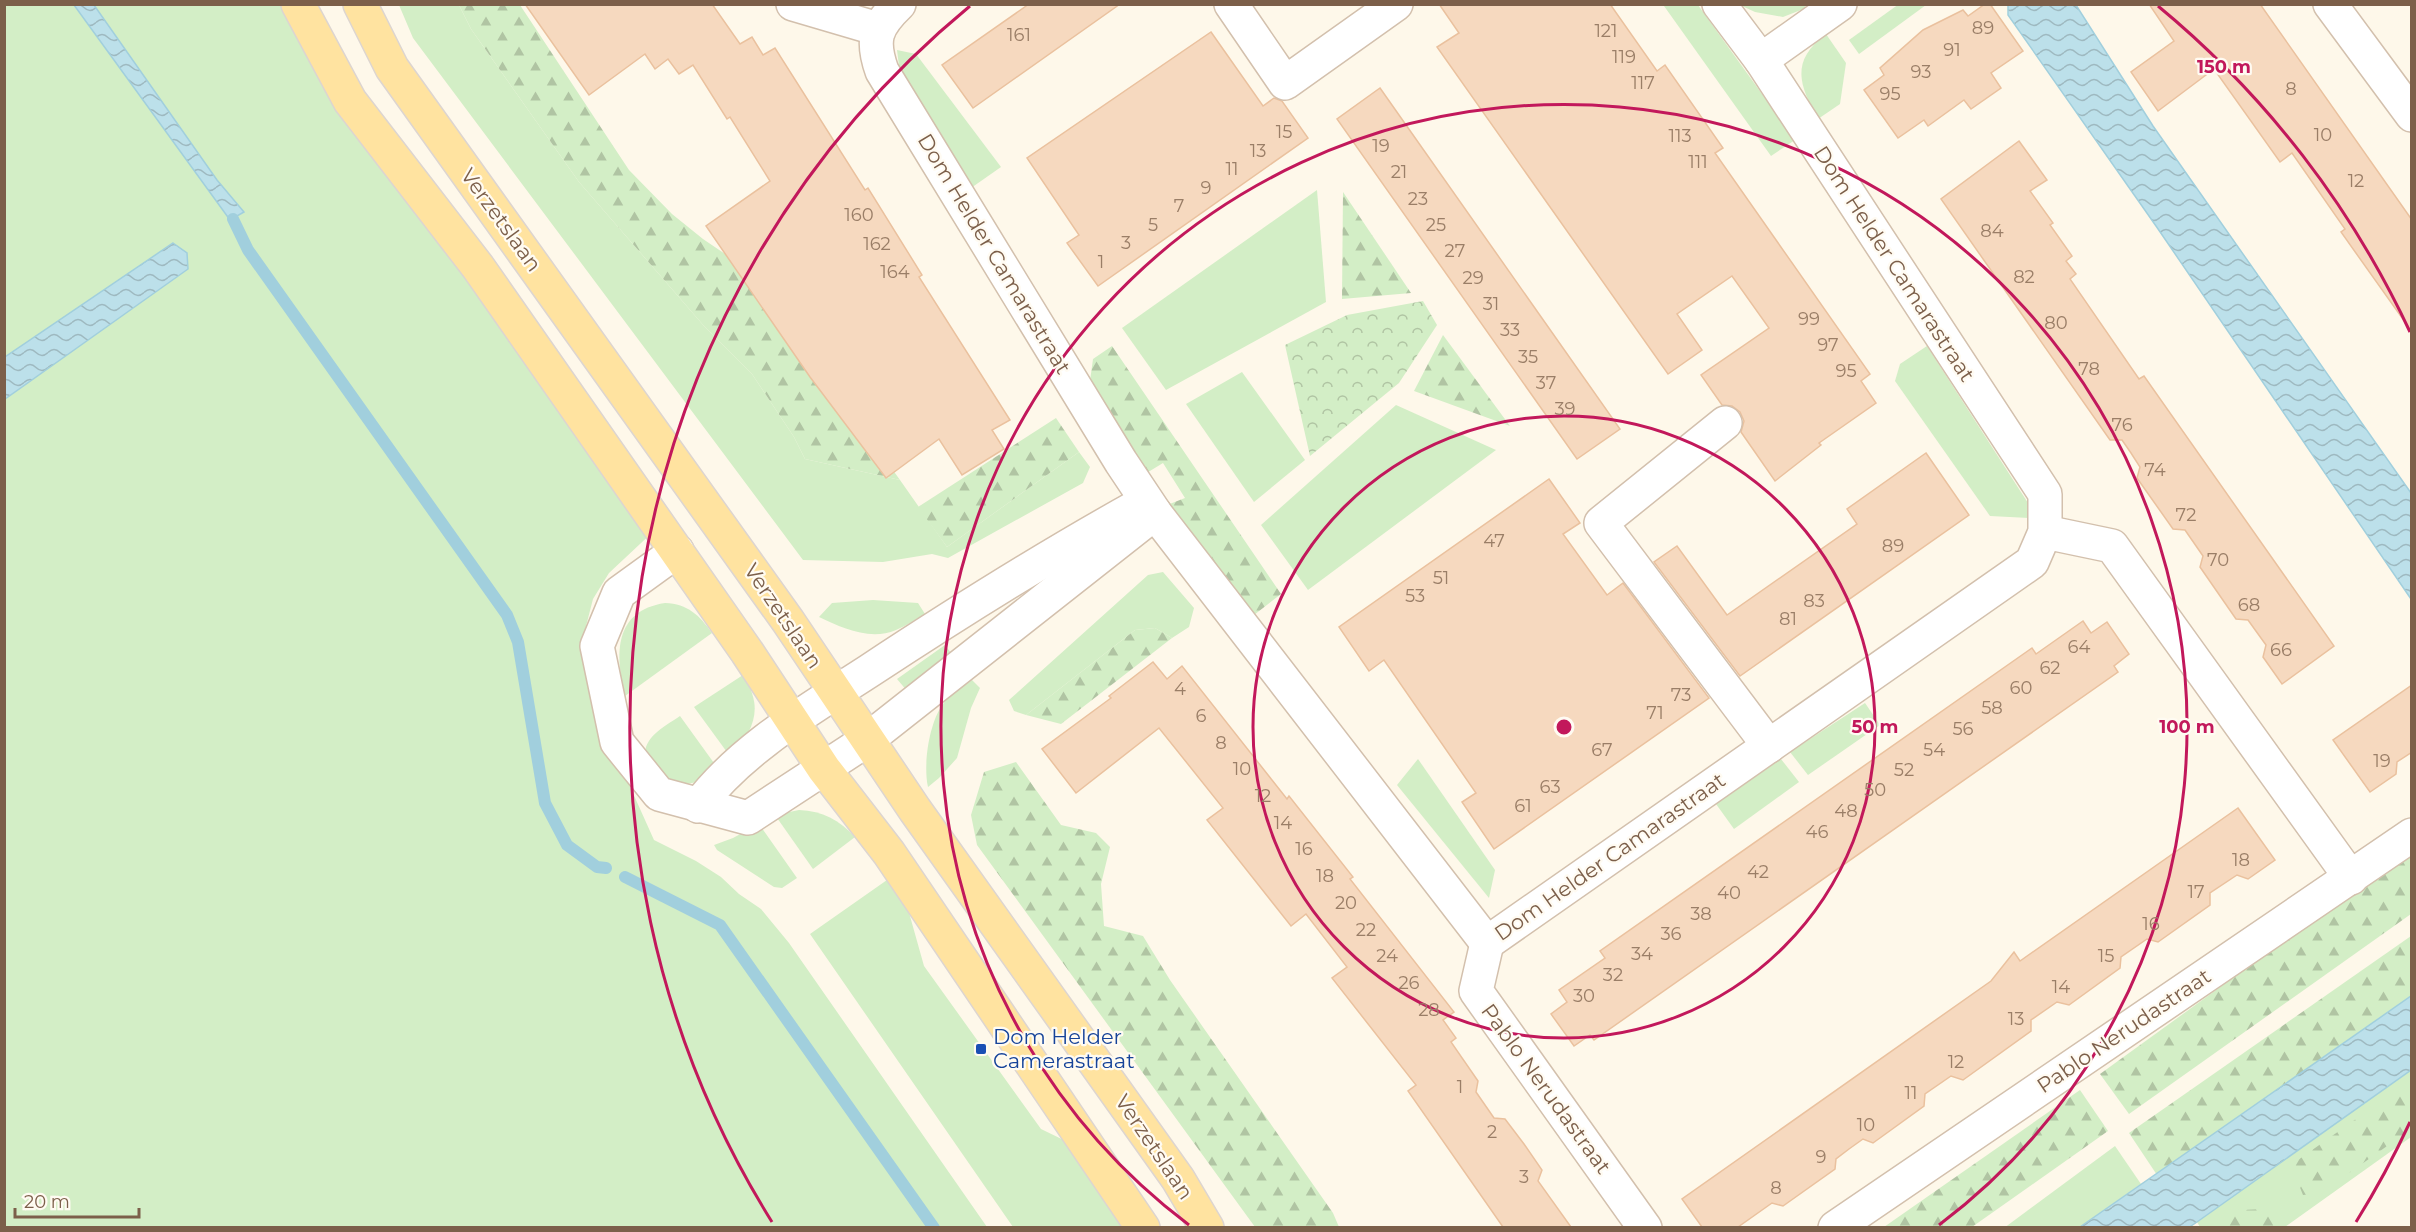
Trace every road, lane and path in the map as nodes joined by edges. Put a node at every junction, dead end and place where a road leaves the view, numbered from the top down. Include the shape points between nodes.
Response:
1 (298, 4) edge
2 (360, 4) edge
3 (792, 4) edge
4 (899, 4) edge
5 (1231, 4) edge
6 (1396, 4) edge
7 (1719, 4) edge
8 (1840, 4) edge
9 (2330, 4) edge
10 (878, 29) junction
11 (1761, 60) junction
12 (2412, 115) edge
13 (1725, 423) dead end
14 (1151, 507) junction
15 (2045, 532) junction
16 (677, 551) junction
17 (834, 693) junction
18 (791, 720) junction
19 (867, 740) junction
20 (1769, 746) junction
21 (824, 769) junction
22 (698, 806) junction
23 (2412, 835) edge
24 (2351, 878) junction
25 (1487, 943) junction
26 (1143, 1227) edge
27 (1207, 1227) edge
28 (1645, 1227) edge
29 (1835, 1227) edge

1 - 16 main road via 350,101 478,267
2 - 17 main road, Verzetslaan via 392,68 788,621
3 - 10 street
4 - 10 street
5 - 6 street via 1285,83
7 - 11 street, Dom Helder Camarastraat
8 - 11 street
9 - 12 street
10 - 14 street, Dom Helder Camarastraat via 874,49 882,71
11 - 15 street, Dom Helder Camarastraat via 2044,494
13 - 20 street via 1600,523
14 - 17 street via 967,606
14 - 19 street
14 - 25 street, Dom Helder Camarastraat
15 - 20 street, Dom Helder Camarastraat via 2032,562
15 - 24 street via 2112,546
16 - 18 main road
16 - 22 street via 619,593 597,646 617,742 659,795
17 - 18 street
17 - 19 main road, Verzetslaan
18 - 21 main road
18 - 22 street via 716,782
19 - 21 street
19 - 27 main road, Verzetslaan via 1178,1179
20 - 25 street, Dom Helder Camarastraat
21 - 22 street via 748,818
21 - 26 main road via 889,853
23 - 24 street, Pablo Nerudastraat
24 - 29 street, Pablo Nerudastraat
25 - 28 street, Pablo Nerudastraat via 1476,991

